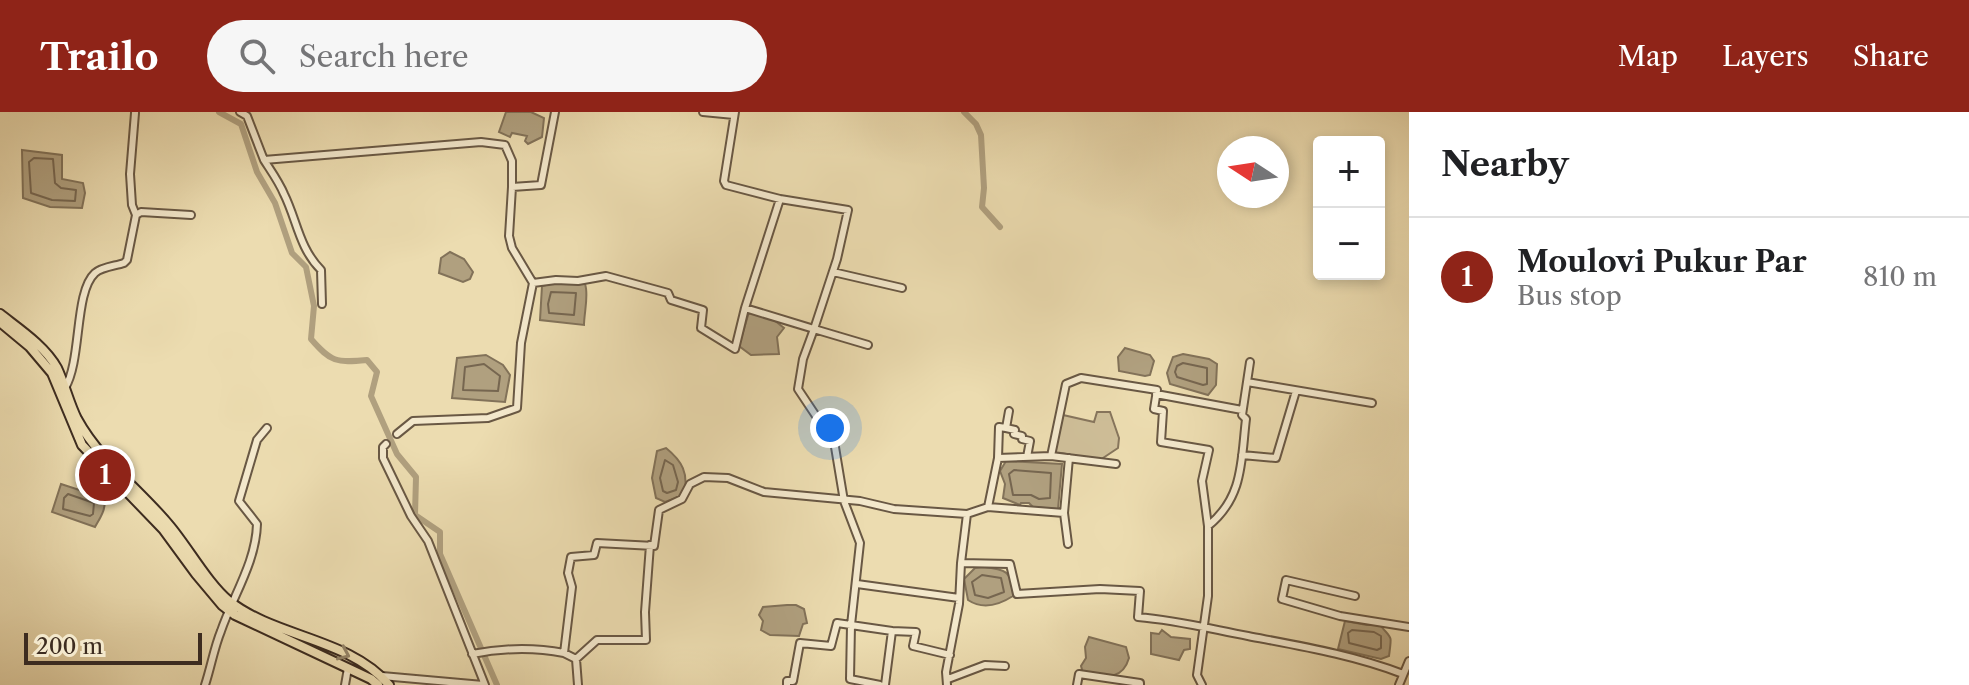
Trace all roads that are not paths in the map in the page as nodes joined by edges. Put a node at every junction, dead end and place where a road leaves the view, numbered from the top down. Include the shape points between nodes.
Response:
1 (134, 112) edge
2 (144, 112) edge
3 (240, 112) edge
4 (555, 112) edge
5 (703, 112) edge
6 (734, 114) edge
7 (264, 160) junction
8 (512, 187) junction
9 (780, 199) junction
10 (136, 215) junction
11 (191, 215) dead end
12 (833, 272) junction
13 (533, 283) junction
14 (902, 288) dead end
15 (322, 304) dead end
16 (745, 308) junction
17 (0, 314) edge
18 (0, 322) edge
19 (814, 329) junction
20 (0, 333) edge
21 (13, 333) junction
22 (24, 333) junction
23 (868, 345) dead end
24 (1250, 362) dead end
25 (1247, 382) junction
26 (65, 388) junction
27 (1296, 391) junction
28 (1156, 394) junction
29 (1372, 403) dead end
30 (1242, 410) junction
31 (1009, 411) dead end
32 (267, 428) dead end
33 (1006, 428) junction
34 (397, 434) dead end
35 (386, 444) dead end
36 (1242, 455) junction
37 (1051, 456) junction
38 (1027, 457) junction
39 (998, 458) junction
40 (1069, 458) junction
41 (1116, 464) dead end
42 (844, 501) junction
43 (988, 507) junction
44 (1064, 513) junction
45 (967, 514) junction
46 (1208, 526) junction
47 (1068, 544) dead end
48 (650, 545) junction
49 (961, 563) junction
50 (857, 584) junction
51 (1355, 596) dead end
52 (959, 598) junction
53 (232, 608) junction
54 (851, 625) junction
55 (1204, 627) junction
56 (1409, 627) edge
57 (892, 631) junction
58 (564, 653) junction
59 (472, 654) junction
60 (950, 655) junction
61 (576, 659) junction
62 (1409, 661) edge
63 (1005, 666) dead end
64 (348, 668) junction
65 (380, 680) edge
66 (1403, 680) edge
67 (947, 682) edge
68 (431, 683) edge
69 (205, 685) edge
70 (345, 685) edge
71 (389, 685) edge
72 (484, 685) edge
73 (578, 685) edge
74 (787, 685) edge
75 (882, 685) edge
76 (1077, 685) edge
77 (1140, 685) edge
78 (1202, 685) edge

1 - 2 street
1 - 10 street via 130,174
3 - 7 street via 247,116
4 - 8 street via 541,185
5 - 6 street
6 - 9 street via 724,183
7 - 8 street via 481,142 505,145 512,161
7 - 15 street via 286,196 300,240 321,270
8 - 13 street via 509,236
9 - 12 street via 848,210
9 - 16 street
10 - 11 street
10 - 26 street via 127,260 91,277
12 - 14 street
12 - 19 street
13 - 16 street via 606,276 668,293 671,300 703,310 701,328 735,349
13 - 34 street via 521,343 517,408 488,418 413,421
16 - 19 street
17 - 22 highway
18 - 21 highway
19 - 23 street
19 - 42 street via 798,389 827,425
20 - 21 street
21 - 22 street
21 - 53 highway via 52,373 82,445
22 - 26 highway via 56,366
24 - 25 street
25 - 27 street
25 - 30 street
26 - 53 highway via 96,445 168,523
27 - 29 street
27 - 36 street via 1276,458
28 - 30 street
28 - 37 street via 1157,390 1073,379 1066,384
28 - 46 street via 1154,409 1163,411 1161,442 1209,450 1202,481
30 - 36 street
31 - 33 street
32 - 53 street via 257,440 239,501 257,531
33 - 38 street via 1030,441
33 - 39 street via 999,427
35 - 59 street via 383,458 428,541
36 - 46 street via 1237,488 1222,515
37 - 38 street
37 - 40 street
38 - 39 street
39 - 43 street
40 - 41 street
40 - 44 street
42 - 45 street
42 - 48 street via 764,492 728,478 704,477 690,484 682,499 659,510 654,546
42 - 50 street via 860,543
43 - 44 street
43 - 45 street
44 - 47 street
45 - 49 street
46 - 55 street
48 - 58 street via 597,543 594,555 571,557
48 - 61 street via 646,640 597,640
49 - 52 street
49 - 55 street via 1010,564 1017,594 1140,591 1138,617
50 - 52 street
50 - 54 street
51 - 56 street via 1286,580 1282,599 1340,616
52 - 60 street
53 - 64 highway
53 -> 65 highway via 353,657
53 - 69 street
54 - 57 street
54 - 74 street via 837,623 831,646 800,643 793,681
54 - 75 street via 850,679
55 - 66 street via 1374,663
55 - 78 street via 1197,675
57 - 60 street via 916,632 913,646
57 - 75 street
58 - 59 street via 543,649
58 - 61 street
59 - 72 street
60 - 67 street
61 - 73 street
62 - 66 street
63 - 67 street via 985,665
64 - 65 highway
64 - 70 street
65 - 68 street
65 - 71 highway
68 - 72 street
76 - 77 street via 1079,674

